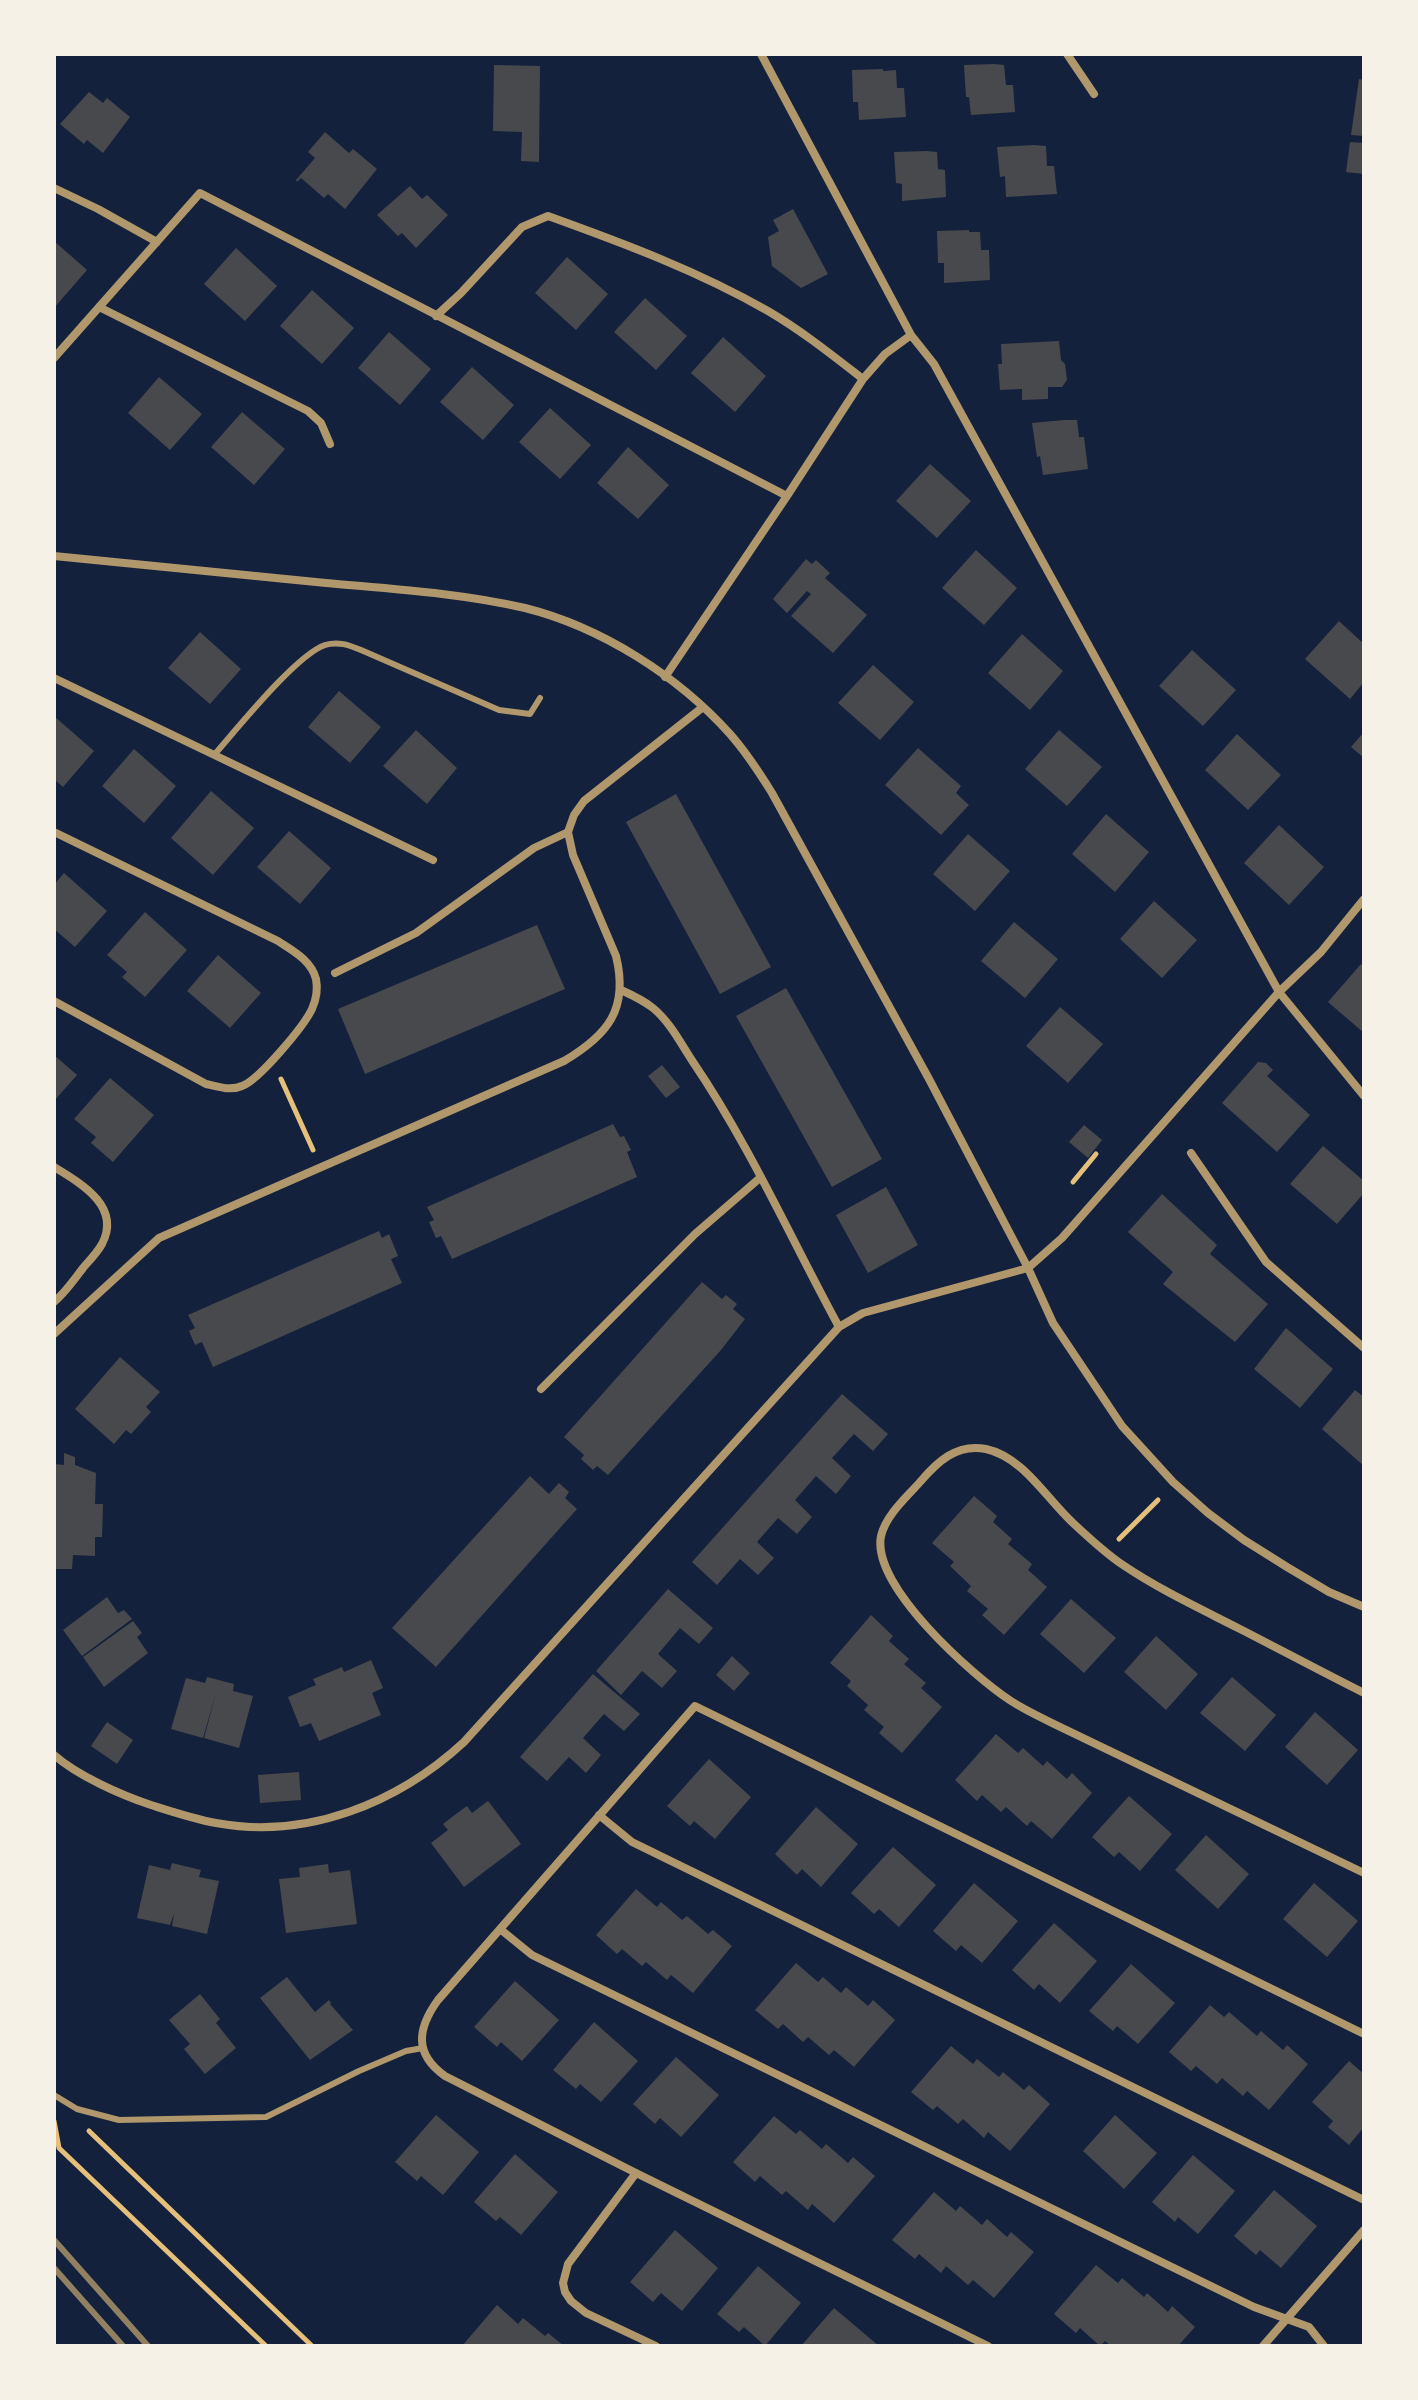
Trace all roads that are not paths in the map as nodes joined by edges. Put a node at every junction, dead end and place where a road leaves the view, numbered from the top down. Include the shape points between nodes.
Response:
1 (761, 54) edge
2 (1067, 54) edge
3 (1094, 94) dead end
4 (54, 188) edge
5 (157, 242) junction
6 (99, 307) junction
7 (436, 316) junction
8 (911, 335) junction
9 (54, 358) edge
10 (863, 379) junction
11 (330, 444) dead end
12 (787, 496) junction
13 (54, 556) edge
14 (665, 677) junction
15 (54, 678) edge
16 (540, 698) dead end
17 (703, 707) junction
18 (214, 755) junction
19 (54, 832) edge
20 (568, 832) junction
21 (433, 860) dead end
22 (1364, 899) edge
23 (335, 973) dead end
24 (621, 990) junction
25 (1279, 992) junction
26 (54, 1001) edge
27 (1364, 1096) edge
28 (1191, 1153) dead end
29 (54, 1167) edge
30 (761, 1177) junction
31 (1028, 1268) junction
32 (54, 1302) edge
33 (839, 1327) junction
34 (54, 1334) edge
35 (1364, 1348) edge
36 (541, 1389) dead end
37 (1364, 1607) edge
38 (1364, 1693) edge
39 (54, 1755) edge
40 (599, 1815) junction
41 (1364, 1873) edge
42 (500, 1929) junction
43 (1364, 2034) edge
44 (423, 2048) junction
45 (54, 2095) edge
46 (636, 2173) junction
47 (1364, 2200) edge
48 (1364, 2230) edge
49 (1286, 2319) junction
50 (656, 2346) edge
51 (988, 2346) edge
52 (1263, 2346) edge
53 (1324, 2346) edge

1 - 8 street
2 - 3 street
4 - 5 street
5 - 6 street
5 - 7 street via 200,193
6 - 9 street
6 - 11 street via 308,411 321,423
7 - 10 street via 522,227 548,216 659,257 767,311
7 - 12 street
8 - 10 street
8 - 25 street via 934,364
10 - 12 street
12 - 14 street
13 - 14 street via 488,601 570,623
14 - 17 street
15 - 18 street
16 - 18 lane via 530,714 499,710 335,643 301,659
17 - 20 street via 584,801
17 - 31 street via 749,756 772,793
18 - 21 street
19 - 26 street via 278,941 310,967 317,993 308,1017 272,1060 239,1088 206,1084
20 - 23 street via 534,848 416,933
20 - 24 street via 616,956
22 - 25 street via 1321,952
24 - 30 street via 640,998 665,1021
24 - 34 street via 613,1017 599,1038 580,1052 159,1238
25 - 27 street
25 - 31 street via 1062,1238
28 - 35 street via 1266,1262
29 - 32 street via 99,1200 106,1234
30 - 33 street
30 - 36 street via 695,1234
31 - 33 street via 863,1313
31 - 37 street via 1053,1323 1122,1426 1173,1482 1244,1540
33 - 39 street via 464,1742 415,1781 336,1817 258,1827 218,1823 132,1799
38 - 41 street via 1120,1564 1000,1453 979,1448 945,1457 892,1513 882,1535 884,1568 913,1610 962,1662 1012,1702
40 - 42 street
40 - 43 street via 695,1706
40 - 47 street via 632,1842
42 - 44 street via 429,2012
42 - 49 street via 532,1955
44 - 45 lane via 359,2071 266,2117 119,2120 77,2109
44 - 46 street via 445,2076
46 - 50 street via 568,2264 563,2283 571,2301 586,2313
46 - 51 street
48 - 49 street
49 - 52 street
49 - 53 street via 1309,2327

